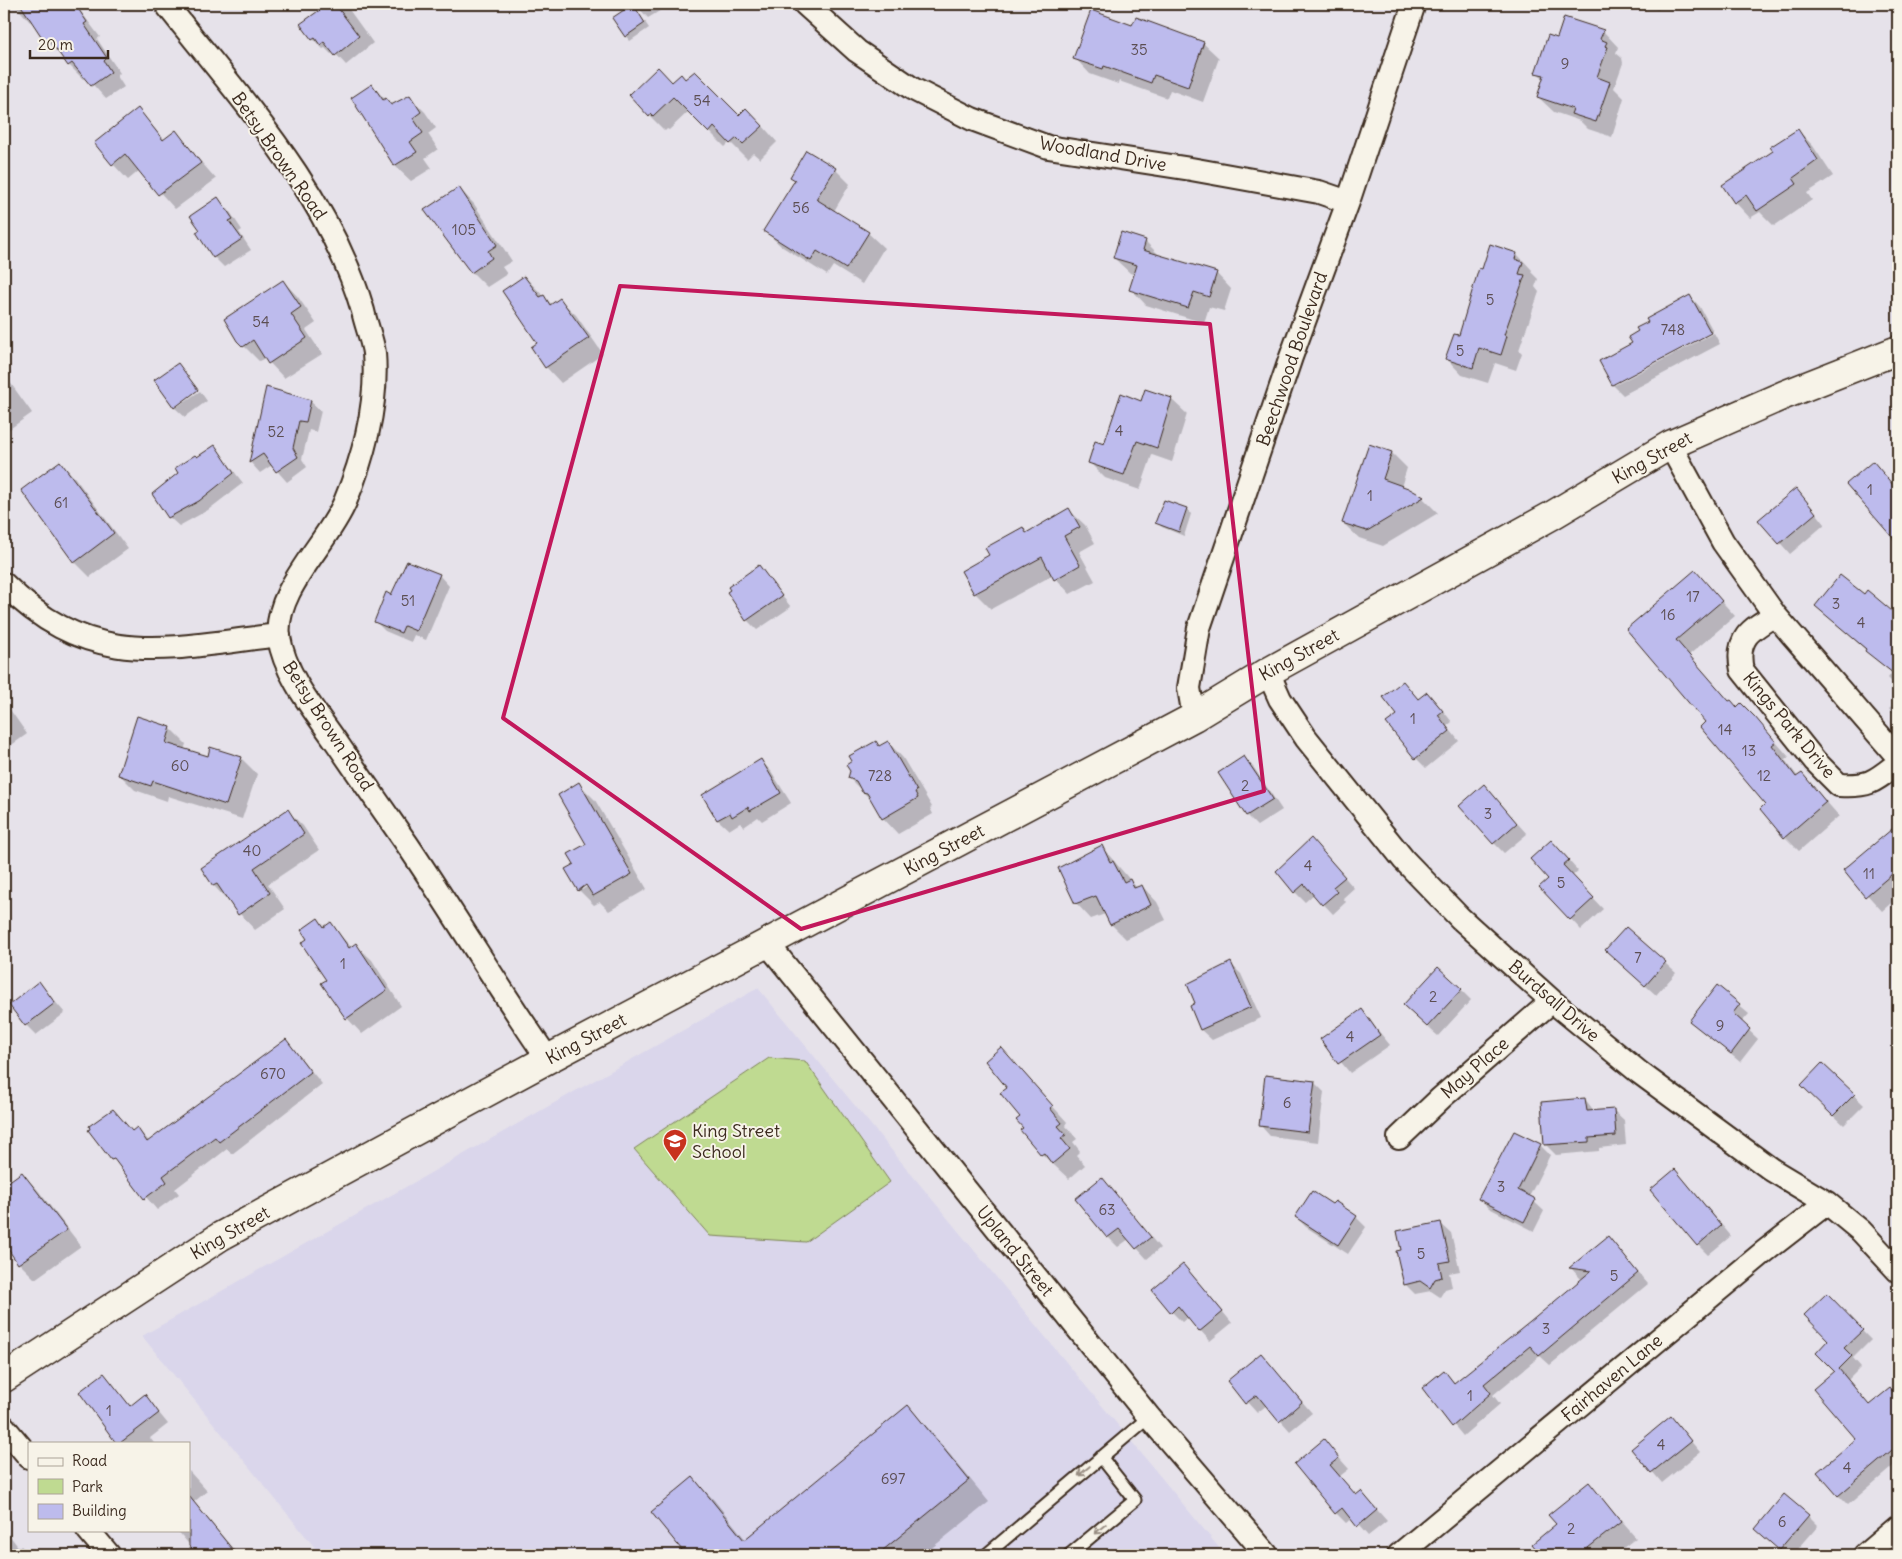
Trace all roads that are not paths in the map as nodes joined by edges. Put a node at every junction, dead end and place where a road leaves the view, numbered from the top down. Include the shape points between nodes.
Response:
1 (166, 4) edge
2 (805, 4) edge
3 (1414, 4) edge
4 (1348, 202) junction
5 (1898, 350) edge
6 (1670, 445) junction
7 (4, 584) edge
8 (1776, 616) junction
9 (278, 634) junction
10 (1268, 672) junction
11 (1194, 717) junction
12 (1898, 757) edge
13 (1898, 763) edge
14 (768, 944) junction
15 (1552, 1000) junction
16 (548, 1059) junction
17 (1399, 1138) dead end
18 (1827, 1203) junction
19 (1898, 1271) edge
20 (4, 1378) edge
21 (1149, 1417) junction
22 (4, 1427) edge
23 (28, 1456) edge
24 (1102, 1457) junction
25 (1898, 1527) edge
26 (90, 1532) edge
27 (109, 1555) edge
28 (986, 1555) edge
29 (1069, 1555) edge
30 (1267, 1555) edge
31 (1400, 1555) edge
32 (1865, 1555) edge

1 - 9 street, Betsy Brown Road via 300,180 330,231 354,284 373,349 375,378 356,476 342,509 280,611
2 - 4 street, Woodland Drive via 857,51 913,89 972,119 1048,147 1282,185
3 - 4 street, Beechwood Boulevard
4 - 11 street, Beechwood Boulevard via 1291,357 1199,628 1190,688
5 - 6 main road, King Street
6 - 8 street via 1723,542
6 - 10 main road, King Street via 1551,516
7 - 9 street via 53,625 117,647 150,649
8 - 12 street
8 - 13 street, Kings Park Drive via 1752,628 1741,645 1742,670 1815,761 1840,785 1860,786 1875,781
9 - 16 street, Betsy Brown Road via 284,661 310,704
10 - 11 main road, King Street
10 - 15 street, Burdsall Drive via 1280,699 1306,738 1404,860 1460,918
11 - 14 main road, King Street
14 - 16 main road, King Street
14 - 21 street, Upland Street
15 - 17 street, May Place
15 - 18 street, Burdsall Drive via 1714,1130
16 - 20 main road, King Street via 221,1236
18 - 19 street, Burdsall Drive via 1862,1231
18 - 31 street, Fairhaven Lane
21 - 24 lane
21 - 30 street, Upland Street
22 - 23 street
24 -> 28 lane
24 -> 29 lane via 1135,1500
25 - 32 street
26 - 27 street

